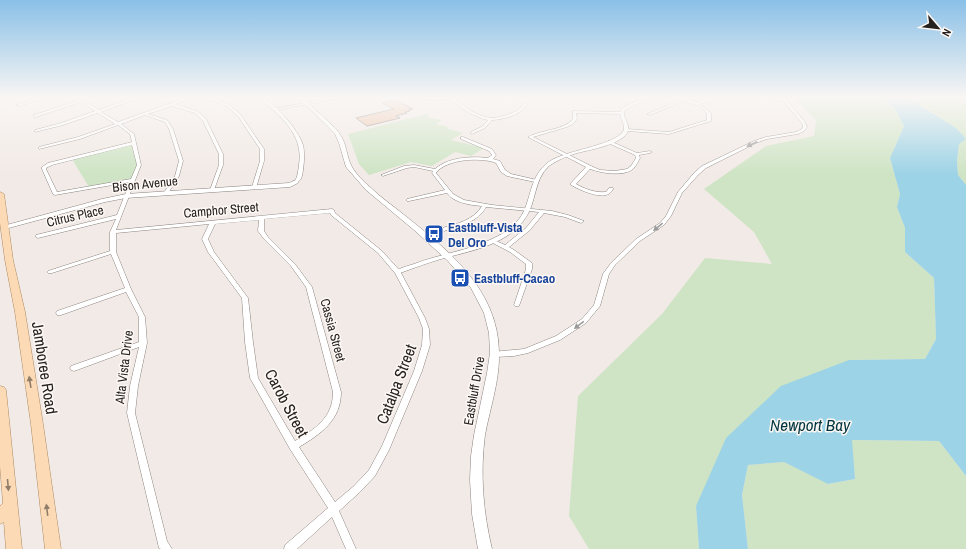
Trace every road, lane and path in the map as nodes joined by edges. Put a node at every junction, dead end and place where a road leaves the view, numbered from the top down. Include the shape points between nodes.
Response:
1 (64, 123) edge
2 (123, 123) edge
3 (167, 123) edge
4 (206, 123) edge
5 (244, 123) edge
6 (287, 123) edge
7 (327, 123) edge
8 (488, 123) edge
9 (571, 123) edge
10 (624, 123) edge
11 (706, 123) edge
12 (804, 123) edge
13 (119, 124) junction
14 (627, 130) junction
15 (36, 131) dead end
16 (472, 133) dead end
17 (462, 138) dead end
18 (134, 142) junction
19 (609, 142) junction
20 (40, 148) dead end
21 (650, 152) dead end
22 (638, 154) junction
23 (567, 155) junction
24 (490, 159) junction
25 (589, 167) junction
26 (436, 170) junction
27 (383, 175) dead end
28 (133, 180) junction
29 (535, 181) junction
30 (296, 182) joint
31 (254, 187) junction
32 (611, 189) dead end
33 (212, 190) junction
34 (447, 191) junction
35 (0, 194) edge
36 (165, 194) junction
37 (126, 196) junction
38 (409, 200) dead end
39 (485, 205) junction
40 (527, 209) junction
41 (332, 211) joint
42 (543, 211) junction
43 (117, 217) junction
44 (262, 218) junction
45 (581, 221) dead end
46 (213, 222) junction
47 (3, 228) edge
48 (444, 229) dead end
49 (112, 232) junction
50 (38, 236) dead end
51 (492, 241) junction
52 (506, 247) junction
53 (113, 252) junction
54 (448, 256) junction
55 (50, 272) dead end
56 (399, 274) junction
57 (128, 289) junction
58 (517, 305) dead end
59 (59, 314) dead end
60 (143, 343) junction
61 (495, 354) junction
62 (74, 368) dead end
63 (0, 390) edge
64 (293, 446) junction
65 (334, 509) junction
66 (5, 512) edge
67 (14, 549) edge
68 (53, 549) edge
69 (167, 549) edge
70 (289, 549) edge
71 (351, 549) edge
72 (485, 549) edge

1 - 15 street
2 - 13 street
3 - 36 street via 181,161 177,176
4 - 33 street via 221,154
5 - 31 street via 262,149 262,161
6 - 30 street via 298,136 302,150 299,179
7 - 54 main road, Eastbluff Drive via 337,133 348,163 357,177
8 - 16 street
9 - 23 street via 530,137
10 - 14 street
11 - 14 street via 665,133
12 -> 61 street via 804,129 797,133 754,142 704,167 696,174 680,193 662,224 638,240 613,264 606,274 597,306 584,321 558,338 525,351
13 - 18 street, Alta Vista Drive via 132,134
13 - 20 street
14 - 19 street
17 - 24 street via 491,150 494,155
18 - 28 street, Alta Vista Drive via 139,165
18 - 28 street via 44,167 55,194
19 - 22 street
19 - 23 street
21 - 22 street
22 - 25 street via 633,167 628,170 609,172
23 - 25 street
23 - 29 street via 549,164
24 - 26 street via 474,158 445,164
24 - 29 street via 498,162 509,175
25 - 32 street via 573,184 595,193 607,193
26 - 27 street via 414,166
26 - 34 street via 435,176
28 - 37 street, Alta Vista Drive
29 - 40 street
30 - 31 street, Bison Avenue
31 - 33 street, Bison Avenue
33 - 36 street, Bison Avenue
34 - 38 street
34 - 39 street via 462,201
35 - 47 main road, Jamboree Road
36 - 37 street, Bison Avenue
37 - 43 street, Alta Vista Drive
37 - 47 street, Bison Avenue
39 - 40 street
39 - 48 street via 481,213 473,219
40 - 42 street
40 - 51 street via 513,228
41 - 44 street, Camphor Street
41 - 56 street, Catalpa Street via 380,252
42 - 45 street
42 - 52 street via 535,222
43 - 49 street, Alta Vista Drive
43 - 50 street, Citrus Place
44 - 46 street, Camphor Street
44 - 64 street, Cassia Street via 261,231 293,265 309,287 337,392 335,408 324,425
46 - 49 street, Camphor Street
46 - 64 street, Carob Street via 205,239 211,252 245,298 254,378
68 -> 47 main road, Jamboree Road via 20,312
49 - 53 street, Alta Vista Drive
51 - 52 street
51 - 54 street
52 - 58 street via 526,260 530,267
53 - 55 street
53 - 57 street, Alta Vista Drive
54 - 56 street via 441,261
54 - 61 main road, Eastbluff Drive via 472,283 484,302 493,331
56 - 65 street, Catalpa Street via 424,323 426,345 411,388 378,464 357,489
57 - 59 street
57 - 60 street, Alta Vista Drive via 142,317
60 - 62 street
60 - 69 street, Alta Vista Drive via 131,413 163,544
61 - 72 main road, Eastbluff Drive via 492,385 479,438 477,463 477,506
63 -> 66 main road
64 - 65 street, Carob Street
65 - 70 street
65 - 71 street, Carob Street
66 - 67 main road

